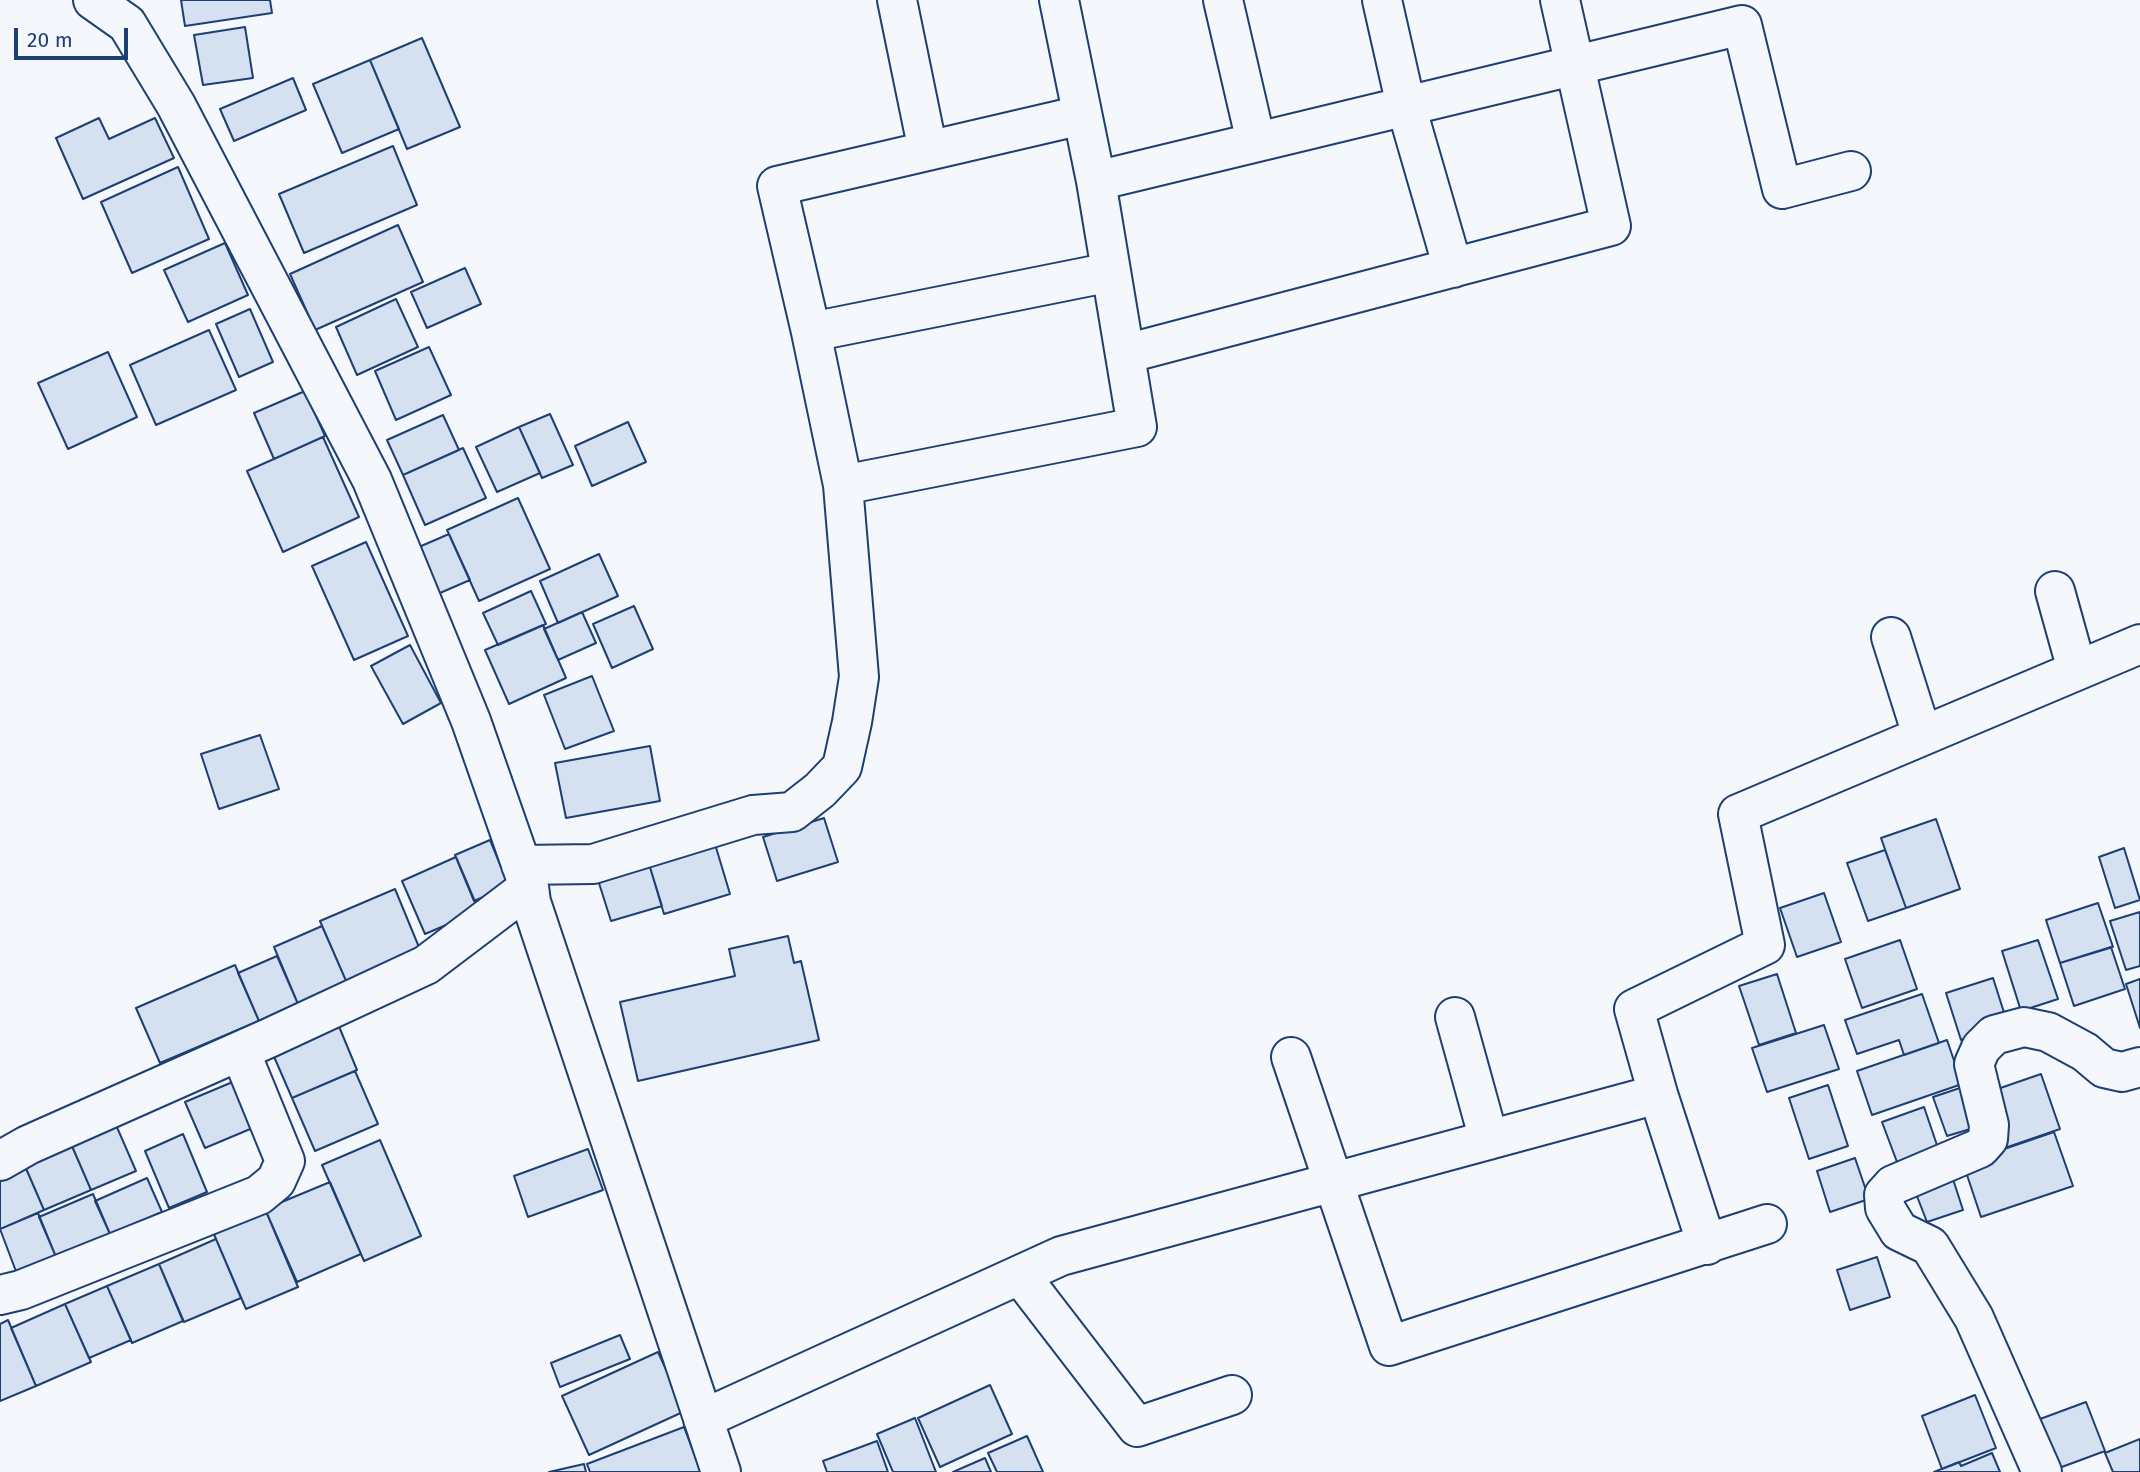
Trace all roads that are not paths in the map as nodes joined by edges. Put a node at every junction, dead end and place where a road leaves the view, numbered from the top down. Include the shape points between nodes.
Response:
1 (93, 0) edge
2 (897, 0) edge
3 (1059, 0) edge
4 (1223, 0) edge
5 (1382, 0) edge
6 (1560, 0) edge
7 (1738, 13) edge
8 (1575, 66) junction
9 (1406, 106) junction
10 (1083, 116) junction
11 (1255, 142) junction
12 (928, 151) junction
13 (1850, 171) dead end
14 (1096, 181) junction
15 (1453, 268) junction
16 (1111, 272) junction
17 (811, 332) junction
18 (1125, 354) junction
19 (843, 485) junction
20 (2055, 591) dead end
21 (1891, 637) dead end
22 (2140, 644) edge
23 (2077, 670) junction
24 (1922, 735) junction
25 (525, 876) junction
26 (1455, 1017) dead end
27 (240, 1051) junction
28 (1291, 1057) dead end
29 (2140, 1067) edge
30 (1658, 1094) junction
31 (1489, 1140) junction
32 (0, 1161) edge
33 (1334, 1182) junction
34 (1767, 1224) dead end
35 (1707, 1245) junction
36 (1020, 1275) junction
37 (0, 1295) edge
38 (1232, 1395) dead end
39 (703, 1419) junction
40 (721, 1472) edge
41 (2042, 1472) edge

1 - 25 street via 127,24 176,105 372,480 471,721
2 - 12 street
3 - 10 street
4 - 11 street
5 - 9 street
6 - 8 street
7 - 8 street
7 - 13 street via 1782,189
8 - 9 street
8 - 15 street via 1611,226
9 - 11 street
9 - 15 street
10 - 12 street
10 - 14 street
11 - 14 street
12 - 17 street via 777,186
14 - 16 street
15 - 18 street
16 - 17 street
16 - 18 street
17 - 19 street
18 - 19 street via 1137,427
19 - 25 street via 859,677 842,766 792,812 753,816 593,864
20 - 23 street
21 - 24 street
22 - 23 street
23 - 24 street
24 - 30 street via 1738,814 1765,945 1634,1009
25 - 27 street via 426,965
25 - 39 street
26 - 31 street
27 - 32 street
27 - 37 street via 285,1161 276,1181 259,1195
28 - 33 street
29 - 41 street via 2122,1072 2104,1068 2048,1032 2024,1027 1994,1035 1974,1064 1989,1125 1988,1139 1980,1148 1894,1185 1884,1195 1885,1208 1899,1231 1930,1246 1974,1318
30 - 31 street
30 - 35 street
31 - 33 street
33 - 35 street via 1389,1346
33 - 36 street via 1061,1256
34 - 35 street
36 - 38 street via 1137,1427
36 - 39 street
39 - 40 street

